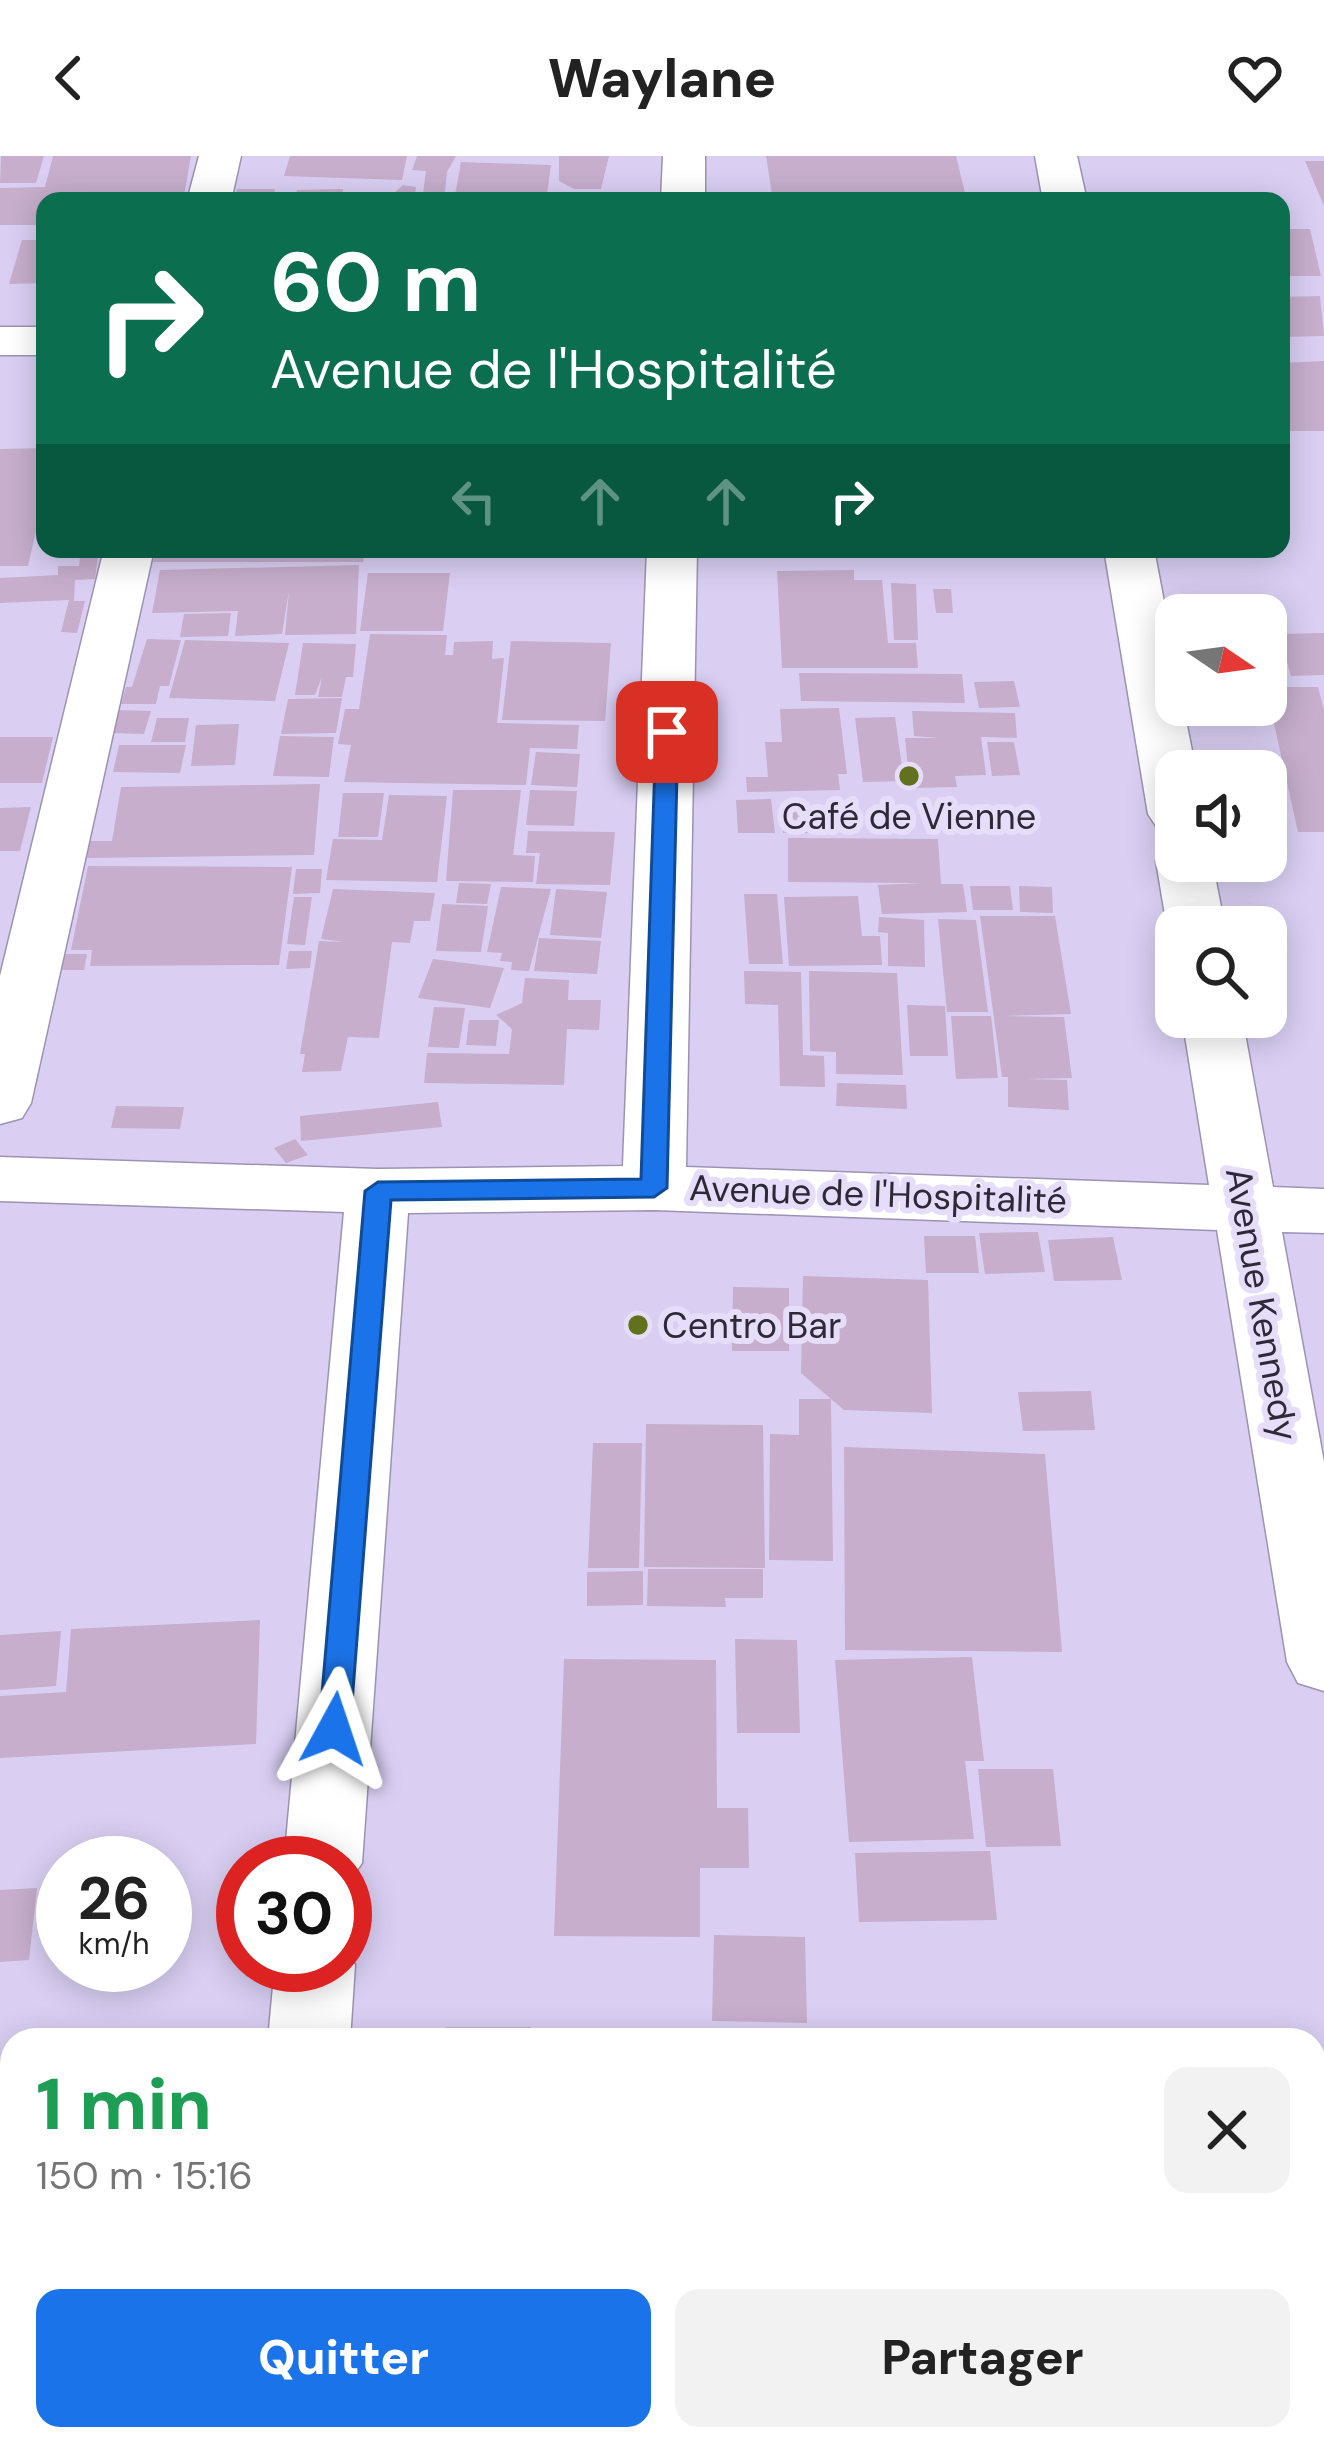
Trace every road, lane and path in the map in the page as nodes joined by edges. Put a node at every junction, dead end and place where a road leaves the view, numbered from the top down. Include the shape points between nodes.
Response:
1 (220, 156) edge
2 (684, 156) edge
3 (1056, 156) edge
4 (211, 192) edge
5 (682, 192) edge
6 (1063, 192) edge
7 (0, 341) edge
8 (36, 341) edge
9 (127, 558) edge
10 (672, 558) edge
11 (1131, 558) edge
12 (1165, 750) edge
13 (1216, 1038) edge
14 (0, 1103) edge
15 (0, 1179) edge
16 (654, 1188) junction
17 (378, 1191) junction
18 (1245, 1205) junction
19 (1324, 1211) edge
20 (1324, 1662) edge
21 (325, 1836) edge
22 (313, 1992) edge
23 (310, 2028) edge

1 - 4 street
2 - 5 street
3 - 6 street
7 - 8 street
9 - 14 street
10 - 16 street
11 - 12 street
13 - 18 street, Avenue Kennedy
15 - 17 street, Avenue de l'Hospitalité
16 - 17 street, Avenue de l'Hospitalité
16 - 18 street, Avenue de l'Hospitalité
17 - 21 street
18 - 19 street, Avenue de l'Hospitalité
18 - 20 street, Avenue Kennedy
22 - 23 street

